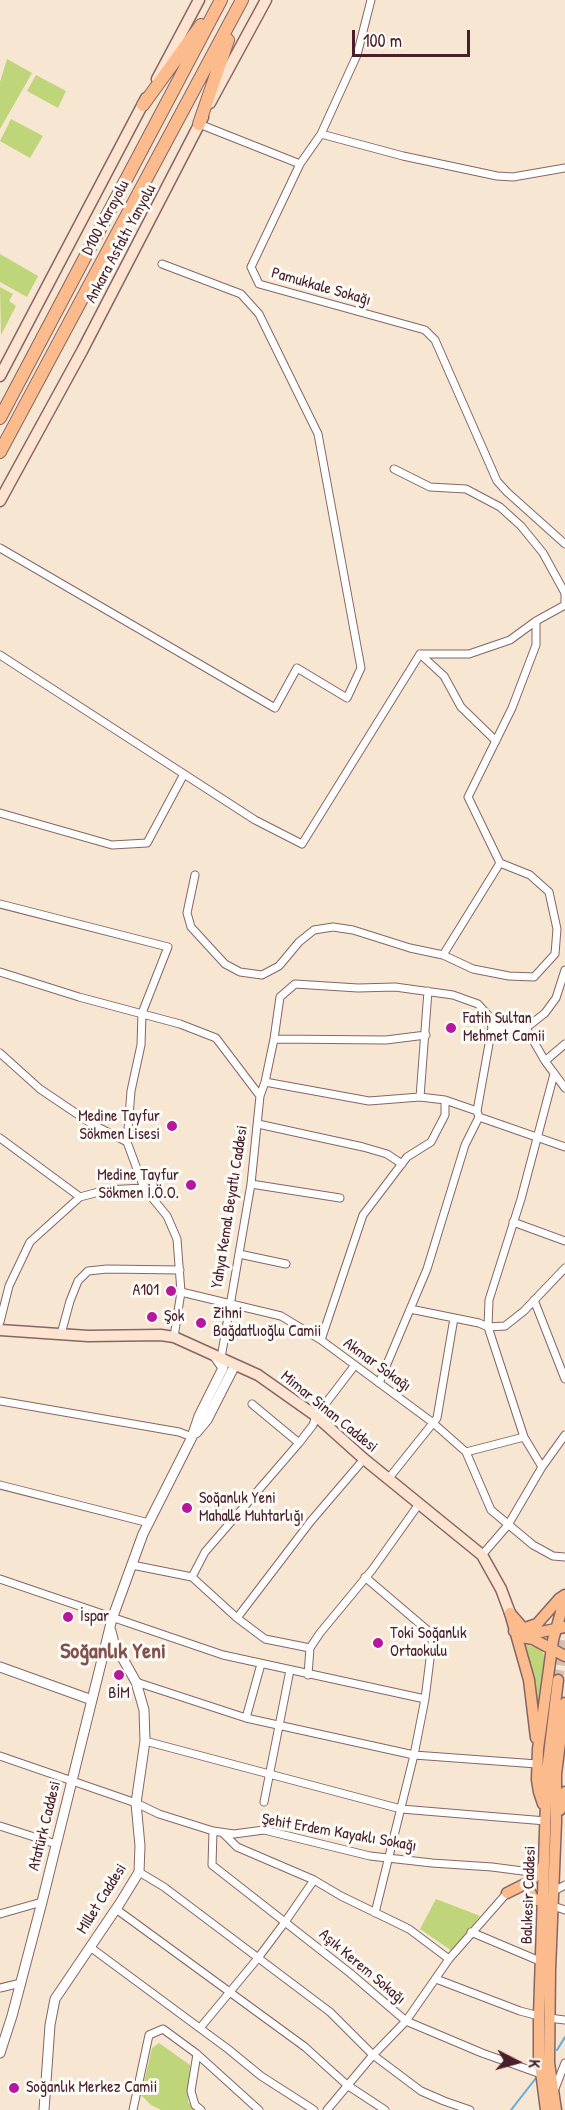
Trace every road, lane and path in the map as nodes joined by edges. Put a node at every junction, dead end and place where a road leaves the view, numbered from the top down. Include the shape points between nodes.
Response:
1 (198, 0) edge
2 (220, 0) edge
3 (243, 0) edge
4 (266, 0) edge
5 (371, 0) edge
6 (143, 105) junction
7 (199, 124) junction
8 (321, 134) junction
9 (300, 164) junction
10 (565, 168) edge
11 (162, 264) dead end
12 (0, 376) edge
13 (0, 418) edge
14 (0, 452) edge
15 (394, 469) dead end
16 (0, 501) edge
17 (565, 544) edge
18 (1, 551) edge
19 (536, 621) junction
20 (420, 654) junction
21 (0, 655) edge
22 (496, 741) junction
23 (184, 774) junction
24 (0, 813) edge
25 (500, 863) junction
26 (195, 875) dead end
27 (0, 904) edge
28 (443, 955) junction
29 (565, 970) edge
30 (0, 972) edge
31 (428, 992) junction
32 (142, 1013) junction
33 (492, 1027) junction
34 (526, 1028) junction
35 (426, 1035) junction
36 (274, 1039) junction
37 (565, 1044) edge
38 (0, 1053) edge
39 (545, 1061) junction
40 (554, 1074) junction
41 (265, 1082) junction
42 (565, 1088) edge
43 (260, 1096) junction
44 (420, 1096) junction
45 (445, 1100) junction
46 (478, 1114) junction
47 (258, 1124) junction
48 (536, 1137) junction
49 (0, 1138) edge
50 (128, 1142) junction
51 (565, 1147) edge
52 (402, 1164) junction
53 (251, 1184) junction
54 (144, 1188) junction
55 (81, 1197) junction
56 (340, 1198) dead end
57 (513, 1222) junction
58 (565, 1241) edge
59 (238, 1254) junction
60 (286, 1264) dead end
61 (565, 1268) edge
62 (180, 1270) junction
63 (181, 1292) junction
64 (534, 1300) junction
65 (230, 1305) junction
66 (410, 1309) junction
67 (454, 1318) junction
68 (0, 1322) edge
69 (488, 1327) junction
70 (0, 1330) edge
71 (61, 1334) junction
72 (174, 1337) junction
73 (321, 1340) junction
74 (218, 1356) junction
75 (235, 1365) junction
76 (355, 1365) junction
77 (565, 1379) edge
78 (379, 1383) junction
79 (0, 1401) edge
80 (252, 1404) dead end
81 (316, 1416) junction
82 (432, 1422) junction
83 (565, 1435) edge
84 (192, 1437) junction
85 (524, 1437) junction
86 (299, 1443) junction
87 (466, 1452) junction
88 (364, 1459) junction
89 (542, 1467) junction
90 (389, 1478) junction
91 (0, 1485) edge
92 (419, 1504) junction
93 (150, 1523) junction
94 (508, 1525) junction
95 (482, 1556) junction
96 (565, 1557) edge
97 (132, 1564) junction
98 (192, 1577) junction
99 (365, 1577) junction
100 (0, 1579) edge
101 (565, 1597) edge
102 (237, 1618) junction
103 (112, 1624) junction
104 (560, 1628) edge
105 (519, 1629) junction
106 (310, 1648) junction
107 (552, 1649) junction
108 (565, 1656) edge
109 (261, 1664) junction
110 (125, 1665) junction
111 (0, 1667) edge
112 (290, 1670) junction
113 (100, 1672) junction
114 (308, 1675) junction
115 (558, 1680) tunnel mouth
116 (136, 1683) junction
117 (425, 1699) junction
118 (92, 1700) junction
119 (565, 1703) edge
120 (246, 1718) junction
121 (279, 1725) junction
122 (145, 1741) junction
123 (538, 1749) junction
124 (414, 1755) junction
125 (0, 1756) edge
126 (537, 1764) junction
127 (269, 1775) junction
128 (72, 1780) junction
129 (565, 1792) edge
130 (264, 1802) dead end
131 (136, 1803) junction
132 (546, 1806) junction
133 (401, 1809) junction
134 (551, 1821) junction
135 (0, 1826) edge
136 (213, 1831) junction
137 (223, 1833) junction
138 (56, 1844) junction
139 (388, 1858) junction
140 (139, 1872) junction
141 (538, 1873) junction
142 (560, 1873) edge
143 (314, 1880) junction
144 (565, 1885) edge
145 (554, 1891) junction
146 (507, 1893) junction
147 (543, 1901) junction
148 (42, 1902) junction
149 (116, 1909) junction
150 (565, 1910) edge
151 (375, 1913) junction
152 (0, 1914) edge
153 (285, 1922) junction
154 (471, 1932) junction
155 (90, 1947) junction
156 (258, 1958) junction
157 (449, 1959) junction
158 (542, 1962) junction
159 (436, 1979) junction
160 (21, 1983) junction
161 (0, 1988) edge
162 (229, 1992) junction
163 (544, 2017) junction
164 (565, 2020) edge
165 (406, 2021) junction
166 (200, 2028) junction
167 (0, 2053) edge
168 (197, 2054) junction
169 (373, 2055) junction
170 (565, 2063) edge
171 (541, 2074) junction
172 (347, 2085) junction
173 (553, 2096) junction
174 (44, 2110) edge
175 (133, 2110) edge
176 (201, 2110) edge
177 (259, 2110) edge
178 (314, 2110) edge
179 (327, 2110) edge
180 (386, 2110) edge
181 (470, 2110) edge
182 (546, 2110) edge
183 (556, 2110) edge

1 - 6 main road
2 - 6 highway
2 - 13 highway, D100 Karayolu
3 - 7 highway
3 - 14 highway, D100 Karayolu
4 - 7 main road, Ankara Asfaltı Yanyolu
5 - 8 street, Pamukkale Sokağı via 357,56
6 - 12 main road
7 - 9 street
7 - 16 main road, Ankara Asfaltı Yanyolu
8 - 9 street, Pamukkale Sokağı
8 - 10 street via 497,177
9 - 17 street, Pamukkale Sokağı via 251,267 259,284 425,330 435,340 497,481
11 - 18 street via 241,294 253,307 318,434 361,668 347,698 297,668 275,708
15 - 19 street via 430,487 466,489 500,507 521,526 543,553 565,593 565,605
19 - 20 street via 510,640 469,654
19 - 22 street via 536,645
20 - 22 street via 444,676 461,707
20 - 23 street via 302,844 255,820
21 - 23 street
22 - 25 street via 468,797
23 - 24 street via 147,843 112,845
25 - 28 street
25 - 28 street via 531,875 549,892 557,928 555,954 534,977 473,969
26 - 28 street via 187,913 191,927 225,964 240,972 262,975 279,966 314,930 333,927
27 - 32 street via 168,947
29 - 34 street via 556,998
30 - 32 street
31 - 33 street, Yahya Kemal Beyatlı Caddesi via 478,1004
31 - 35 street
31 - 36 street, Yahya Kemal Beyatlı Caddesi via 395,987 295,984 280,997
32 - 43 street via 216,1038
32 - 50 street
33 - 34 street
33 - 46 street
34 - 39 street
35 - 36 street via 386,1040
35 - 44 street
36 - 41 street, Yahya Kemal Beyatlı Caddesi
37 - 39 street
38 - 50 street via 40,1089 92,1124
39 - 40 street
40 - 42 street
40 - 48 street
41 - 43 street, Yahya Kemal Beyatlı Caddesi
41 - 44 street via 369,1101
43 - 47 street, Yahya Kemal Beyatlı Caddesi
44 - 45 street
45 - 46 street
45 - 52 street via 445,1115 431,1142
46 - 48 street
46 - 66 street
47 - 52 street via 363,1147 387,1154
47 - 53 street, Yahya Kemal Beyatlı Caddesi
48 - 51 street
48 - 57 street
49 - 55 street
50 - 54 street
52 - 73 street via 363,1215
53 - 56 street
53 - 59 street, Yahya Kemal Beyatlı Caddesi
54 - 55 street via 105,1190
54 - 62 street via 167,1216 177,1239
55 - 68 street via 30,1242 9,1286
57 - 58 street
57 - 69 street via 489,1300
59 - 60 street
59 - 65 street, Yahya Kemal Beyatlı Caddesi
61 - 64 street
62 - 63 street
62 - 71 street via 88,1271 78,1281
63 - 65 street, Akmar Sokağı
63 - 72 street
64 - 69 street via 505,1326
64 - 77 street
65 - 73 street, Akmar Sokağı via 280,1316
65 - 74 street, Yahya Kemal Beyatlı Caddesi
66 - 67 street
66 - 78 street
67 - 69 street
67 - 82 street via 437,1418
69 - 85 street
70 - 71 main road, Mimar Sinan Caddesi
71 - 72 main road, Mimar Sinan Caddesi
72 - 74 main road, Mimar Sinan Caddesi
73 - 76 street, Akmar Sokağı
74 - 75 main road, Mimar Sinan Caddesi
74 - 84 street, Yahya Kemal Beyatlı Caddesi via 223,1368
75 - 81 main road, Mimar Sinan Caddesi via 258,1375
75 - 84 street, Yahya Kemal Beyatlı Caddesi via 207,1420
76 - 78 street, Akmar Sokağı
76 - 81 street
78 - 82 street, Akmar Sokağı
79 - 84 street
80 - 86 street
81 - 86 street
81 - 88 main road, Mimar Sinan Caddesi
82 - 87 street, Akmar Sokağı
82 - 90 street
83 - 89 street
84 - 93 street, Yahya Kemal Beyatlı Caddesi
85 - 87 street
85 - 89 street
86 - 98 street via 205,1552
87 - 94 street, Akmar Sokağı via 491,1510
88 - 90 main road, Mimar Sinan Caddesi
88 - 102 street
89 - 94 street
90 - 92 main road, Mimar Sinan Caddesi
91 - 93 street
92 - 95 main road, Mimar Sinan Caddesi
92 - 99 street
93 - 97 street, Yahya Kemal Beyatlı Caddesi
94 - 95 street
94 - 96 street, Akmar Sokağı via 533,1545 553,1556
95 - 105 main road, Mimar Sinan Caddesi
97 - 98 street
97 - 103 street, Yahya Kemal Beyatlı Caddesi
98 - 102 street
99 - 106 street
99 - 117 street via 433,1635
100 - 103 street
101 - 104 main road
101 - 105 main road via 537,1624
102 - 106 street via 269,1641
103 - 109 street
103 - 110 street, Millet Caddesi via 114,1643
103 - 113 street, Yahya Kemal Beyatlı Caddesi
104 - 105 main road via 541,1632
104 - 107 main road
105 - 107 main road via 521,1637
105 - 123 main road
106 - 114 street
107 - 108 main road
107 - 123 main road
109 - 112 street
109 - 120 street
110 - 113 street via 113,1662
110 - 116 street, Millet Caddesi
111 - 118 street
112 - 114 street
112 - 121 street
113 - 118 street, Yahya Kemal Beyatlı Caddesi
114 - 117 street
115 - 132 main road, Balıkesir Caddesi
116 - 120 street
116 - 122 street, Millet Caddesi via 144,1710
117 - 124 street
118 - 128 street, Atatürk Caddesi
119 - 134 main road, Balıkesir Caddesi
120 - 121 street
121 - 124 street
121 - 127 street
122 - 127 street
122 - 131 street, Millet Caddesi
123 - 126 main road
124 - 126 street
124 - 133 street
125 - 128 street, Şehit Erdem Kayaklı Sokağı
126 - 132 main road via 538,1792
127 - 130 street
127 - 133 street
128 - 131 street, Şehit Erdem Kayaklı Sokağı
128 - 138 street, Atatürk Caddesi
129 - 134 main road
131 - 136 street, Şehit Erdem Kayaklı Sokağı
131 - 140 street, Millet Caddesi
132 - 134 main road, Balıkesir Caddesi
133 - 134 street
133 - 139 street
134 - 141 main road, Balıkesir Caddesi
134 - 142 main road, Balıkesir Caddesi
135 - 138 street
136 - 137 street, Şehit Erdem Kayaklı Sokağı
136 - 153 street, Aşık Kerem Sokağı via 212,1865
137 - 139 street, Şehit Erdem Kayaklı Sokağı via 264,1830
137 - 143 street via 237,1847
138 - 148 street, Atatürk Caddesi
139 - 141 street, Şehit Erdem Kayaklı Sokağı
139 - 151 street
140 - 149 street, Millet Caddesi
140 - 156 street
141 - 146 main road
141 - 147 main road, Balıkesir Caddesi
141 - 147 main road via 529,1890
142 - 145 main road, Balıkesir Caddesi
143 - 151 street
143 - 153 street
144 - 145 street
145 - 147 main road
146 - 147 main road
146 - 154 street
147 - 150 street
147 - 158 main road, Balıkesir Caddesi
147 - 163 main road, Balıkesir Caddesi
148 - 152 street
148 - 160 street, Atatürk Caddesi
149 - 155 street, Millet Caddesi
149 - 162 street
151 - 157 street via 409,1929
153 - 156 street
153 - 165 street, Aşık Kerem Sokağı
154 - 157 street
154 - 158 street
155 - 166 street
155 - 174 street, Millet Caddesi via 55,1999
156 - 162 street
156 - 169 street via 330,2012
157 - 159 street
158 - 163 main road, Balıkesir Caddesi
159 - 163 street
159 - 165 street
160 - 161 street
160 - 167 street, Atatürk Caddesi
162 - 166 street
162 - 172 street via 305,2047
163 - 164 street
163 - 171 main road, Balıkesir Caddesi
163 - 173 main road, Balıkesir Caddesi
165 - 169 street
165 - 171 street, Aşık Kerem Sokağı
166 - 178 street via 261,2076
168 - 175 street via 164,2029 149,2035
168 - 176 street via 191,2091
168 - 177 street
169 - 172 street
169 - 181 street via 421,2091
170 - 173 street
171 - 182 main road, Balıkesir Caddesi
172 - 179 street
172 - 180 street
173 - 183 main road, Balıkesir Caddesi

